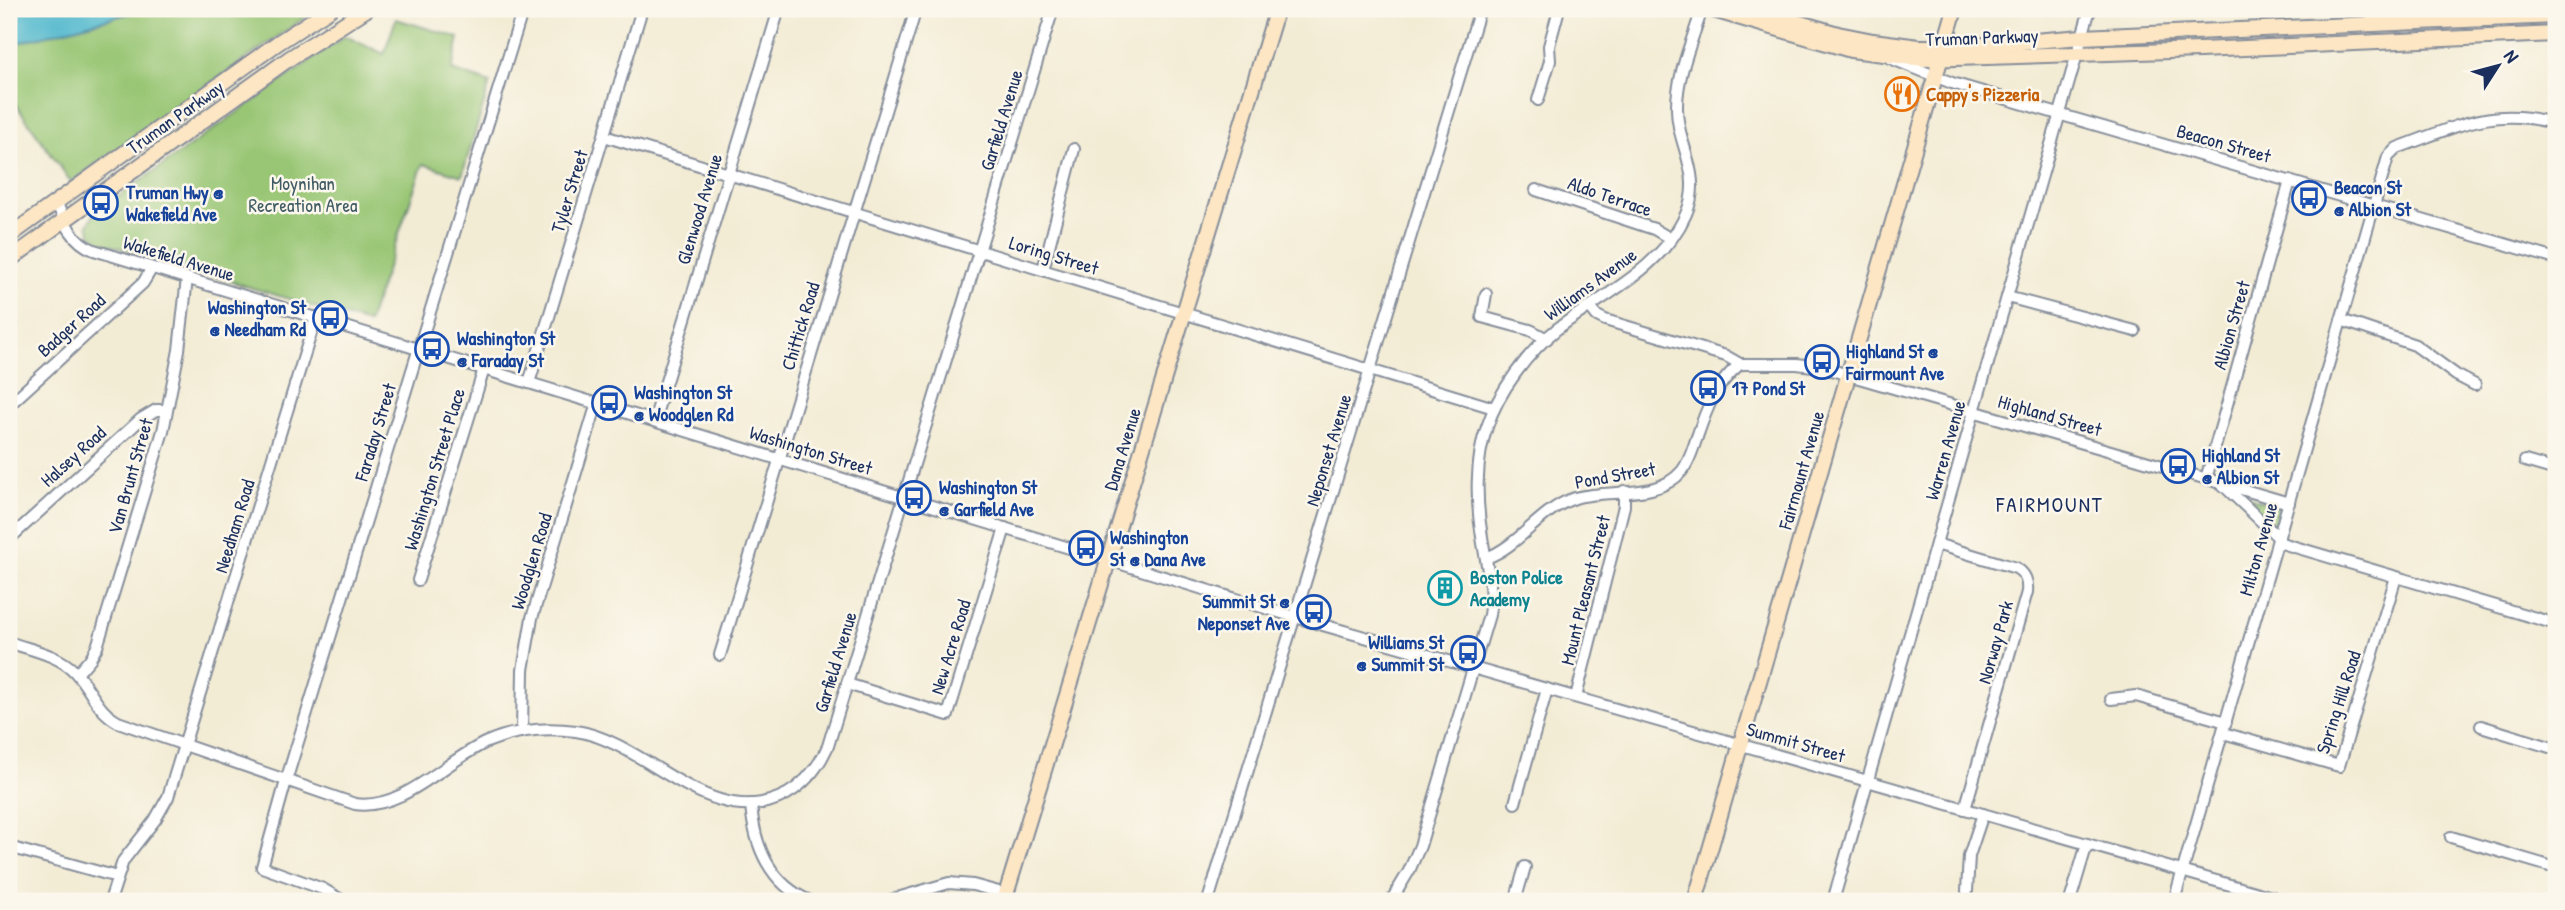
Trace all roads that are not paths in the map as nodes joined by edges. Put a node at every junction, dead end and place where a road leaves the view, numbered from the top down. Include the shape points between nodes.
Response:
1 (330, 9) edge
2 (367, 9) edge
3 (523, 9) edge
4 (642, 9) edge
5 (779, 9) edge
6 (916, 9) edge
7 (1053, 9) edge
8 (1277, 9) edge
9 (1480, 9) edge
10 (1559, 9) edge
11 (1702, 9) edge
12 (1710, 9) edge
13 (1751, 9) edge
14 (1955, 9) edge
15 (2090, 9) edge
16 (2556, 16) edge
17 (2232, 30) junction
18 (2556, 34) edge
19 (2082, 37) junction
20 (2234, 48) junction
21 (1943, 53) junction
22 (2077, 53) junction
23 (1884, 56) junction
24 (1936, 77) junction
25 (1538, 100) dead end
26 (2060, 114) junction
27 (2556, 124) edge
28 (604, 136) junction
29 (1074, 149) dead end
30 (728, 174) junction
31 (2290, 181) junction
32 (1536, 190) dead end
33 (56, 201) junction
34 (2372, 205) junction
35 (853, 212) junction
36 (64, 219) junction
37 (9, 236) edge
38 (1671, 239) junction
39 (979, 250) junction
40 (2556, 259) edge
41 (9, 260) edge
42 (152, 268) junction
43 (1043, 270) junction
44 (187, 278) junction
45 (1486, 294) dead end
46 (2007, 297) junction
47 (1590, 307) junction
48 (1184, 313) junction
49 (316, 317) junction
50 (2341, 320) junction
51 (2135, 331) dead end
52 (1547, 339) junction
53 (419, 349) junction
54 (1740, 364) junction
55 (484, 369) junction
56 (1371, 369) junction
57 (1849, 375) junction
58 (529, 383) junction
59 (2475, 385) dead end
60 (597, 403) junction
61 (9, 405) edge
62 (1494, 408) junction
63 (167, 410) junction
64 (1974, 412) junction
65 (654, 421) junction
66 (778, 459) junction
67 (2525, 461) dead end
68 (2556, 470) edge
69 (2206, 479) junction
70 (2221, 483) junction
71 (1624, 491) junction
72 (904, 497) junction
73 (2289, 503) junction
74 (1005, 528) junction
75 (9, 539) edge
76 (2278, 540) junction
77 (1936, 544) junction
78 (1486, 558) junction
79 (1108, 560) junction
80 (2396, 577) junction
81 (418, 580) dead end
82 (1295, 617) junction
83 (2556, 624) edge
84 (9, 642) edge
85 (720, 655) dead end
86 (1472, 667) junction
87 (77, 674) junction
88 (847, 684) junction
89 (1548, 689) junction
90 (1576, 697) junction
91 (2111, 699) dead end
92 (2481, 726) dead end
93 (2224, 727) junction
94 (523, 732) junction
95 (1741, 744) junction
96 (185, 745) junction
97 (2556, 749) edge
98 (286, 781) junction
99 (1868, 781) junction
100 (1515, 803) dead end
101 (751, 804) junction
102 (1965, 809) junction
103 (1983, 814) junction
104 (2451, 837) dead end
105 (2087, 844) junction
106 (9, 847) edge
107 (1525, 867) dead end
108 (2556, 868) edge
109 (2182, 871) junction
110 (117, 877) junction
111 (1967, 891) dead end
112 (1005, 898) edge
113 (110, 901) edge
114 (343, 901) edge
115 (810, 901) edge
116 (887, 901) edge
117 (1209, 901) edge
118 (1391, 901) edge
119 (1515, 901) edge
120 (1695, 901) edge
121 (1833, 901) edge
122 (2070, 901) edge
123 (2174, 901) edge
124 (2286, 901) edge

1 - 33 main road, Truman Parkway
2 - 36 main road, Truman Parkway
3 - 53 street, Faraday Street
4 - 28 street, Tyler Street
5 - 30 street, Glenwood Avenue
6 - 35 street, Chittick Road
7 - 39 street, Garfield Avenue
8 - 48 main road, Dana Avenue
9 - 56 street, Neponset Avenue
10 - 25 street
11 - 38 street, Williams Avenue via 1677,98 1692,190 1686,214
12 - 23 main road, Truman Parkway
13 - 21 main road, Truman Parkway via 1854,38
14 - 21 main road, Fairmount Avenue
15 - 19 street, Warren Avenue
16 - 17 main road, Truman Parkway
17 - 19 main road, Truman Parkway
17 - 20 main road
18 - 20 main road, Truman Parkway
19 - 21 main road, Truman Parkway
19 - 22 street, Warren Avenue
20 - 22 main road, Truman Parkway
21 - 22 main road, Truman Parkway
21 - 23 main road, Truman Parkway
21 - 24 main road, Fairmount Avenue
22 - 26 street, Warren Avenue
23 - 24 street, Beacon Street
24 - 26 street, Beacon Street
24 - 57 main road, Fairmount Avenue
26 - 31 street, Beacon Street
26 - 46 street, Warren Avenue
27 - 34 street, Milton Avenue via 2492,116 2394,149
28 - 30 street, Loring Street
28 - 58 street, Tyler Street
29 - 43 street
30 - 35 street, Loring Street
30 - 65 street, Glenwood Avenue
31 - 34 street, Beacon Street
31 - 69 street, Albion Street
32 - 38 street, Aldo Terrace via 1654,229
33 - 36 street, Wakefield Avenue
33 - 37 main road, Truman Parkway
34 - 40 street, Beacon Street
34 - 50 street, Milton Avenue
35 - 39 street, Loring Street
35 - 66 street, Chittick Road
36 - 41 main road, Truman Parkway
36 - 42 street, Wakefield Avenue via 83,245
38 - 47 street, Williams Avenue via 1650,263
39 - 43 street, Loring Street
39 - 72 street, Garfield Avenue
42 - 44 street, Wakefield Avenue
42 - 61 street, Badger Road via 143,283
43 - 48 street, Loring Street
44 - 49 street, Wakefield Avenue
44 - 63 street, Van Brunt Street
45 - 52 street via 1482,317
46 - 51 street
46 - 64 street, Warren Avenue
47 - 52 street, Williams Avenue
47 - 54 street, Highland Street via 1605,320
48 - 56 street, Loring Street
48 - 79 main road, Dana Avenue
49 - 53 street, Washington Street
49 - 96 street, Needham Road
50 - 59 street via 2415,345
50 - 73 street, Milton Avenue
52 - 62 street, Williams Avenue
53 - 55 street, Washington Street
53 - 98 street, Faraday Street
54 - 57 street, Highland Street via 1804,364
54 - 71 street, Pond Street via 1714,393 1682,471 1661,486
55 - 58 street, Washington Street
55 - 81 street, Washington Street Place
56 - 62 street, Loring Street
56 - 82 street, Neponset Avenue
57 - 64 street, Highland Street
57 - 95 main road, Fairmount Avenue
58 - 60 street, Washington Street
60 - 65 street, Washington Street
60 - 94 street, Woodglen Road via 532,618 523,670
62 - 78 street, Williams Avenue via 1482,442 1479,471
63 - 75 street, Halsey Road via 156,410 141,419
63 - 87 street, Van Brunt Street via 97,647
64 - 69 street, Highland Street
64 - 77 street, Warren Avenue
65 - 66 street, Washington Street
66 - 72 street, Washington Street
66 - 85 street, Chittick Road
67 - 68 street
69 - 70 street, Highland Street
70 - 73 street, Highland Street
70 - 76 street, Highland Street
71 - 78 street, Pond Street via 1569,500
71 - 90 street, Mount Pleasant Street
72 - 74 street, Washington Street
72 - 88 street, Garfield Avenue
73 - 76 street, Milton Avenue
74 - 79 street, Washington Street
74 - 88 street, New Acre Road via 948,715
76 - 80 street, Highland Street
76 - 93 street, Milton Avenue
77 - 99 street, Warren Avenue
77 - 102 street, Norway Park via 2016,568 2027,583
78 - 86 street, Williams Avenue via 1492,600
79 - 82 street, Washington Street
79 - 112 main road, Dana Avenue
80 - 83 street, Highland Street
80 - 93 street, Spring Hill Road via 2339,766
82 - 86 street, Summit Street
82 - 117 street, Neponset Avenue
84 - 87 street via 58,659
86 - 89 street, Summit Street
86 - 118 street, Williams Avenue via 1420,846
87 - 96 street, Garfield Avenue via 96,704 113,719
88 - 101 street, Garfield Avenue via 828,747 816,768 783,796
89 - 90 street, Summit Street
89 - 100 street
90 - 95 street, Summit Street
91 - 93 street via 2136,696
92 - 97 street
93 - 109 street, Milton Avenue
94 - 98 street, Garfield Avenue via 481,745 384,803 355,804
94 - 101 street, Garfield Avenue via 560,730 597,736 713,799
95 - 99 street, Summit Street
95 - 120 main road, Fairmount Avenue
96 - 98 street, Garfield Avenue
96 - 110 street, Needham Road via 164,805 127,855
98 - 114 street, Faraday Street via 262,867
99 - 102 street, Summit Street
99 - 121 street, Warren Avenue
101 - 115 street via 757,842 768,866 785,886
102 - 103 street, Summit Street
103 - 105 street, Summit Street
103 - 111 street via 1969,856
104 - 108 street
105 - 109 street, Summit Street
105 - 122 street
106 - 110 street
107 - 119 street
109 - 123 street, Milton Avenue
109 - 124 street, Summit Street
110 - 113 street, Needham Road
112 - 116 street via 973,885 949,883

